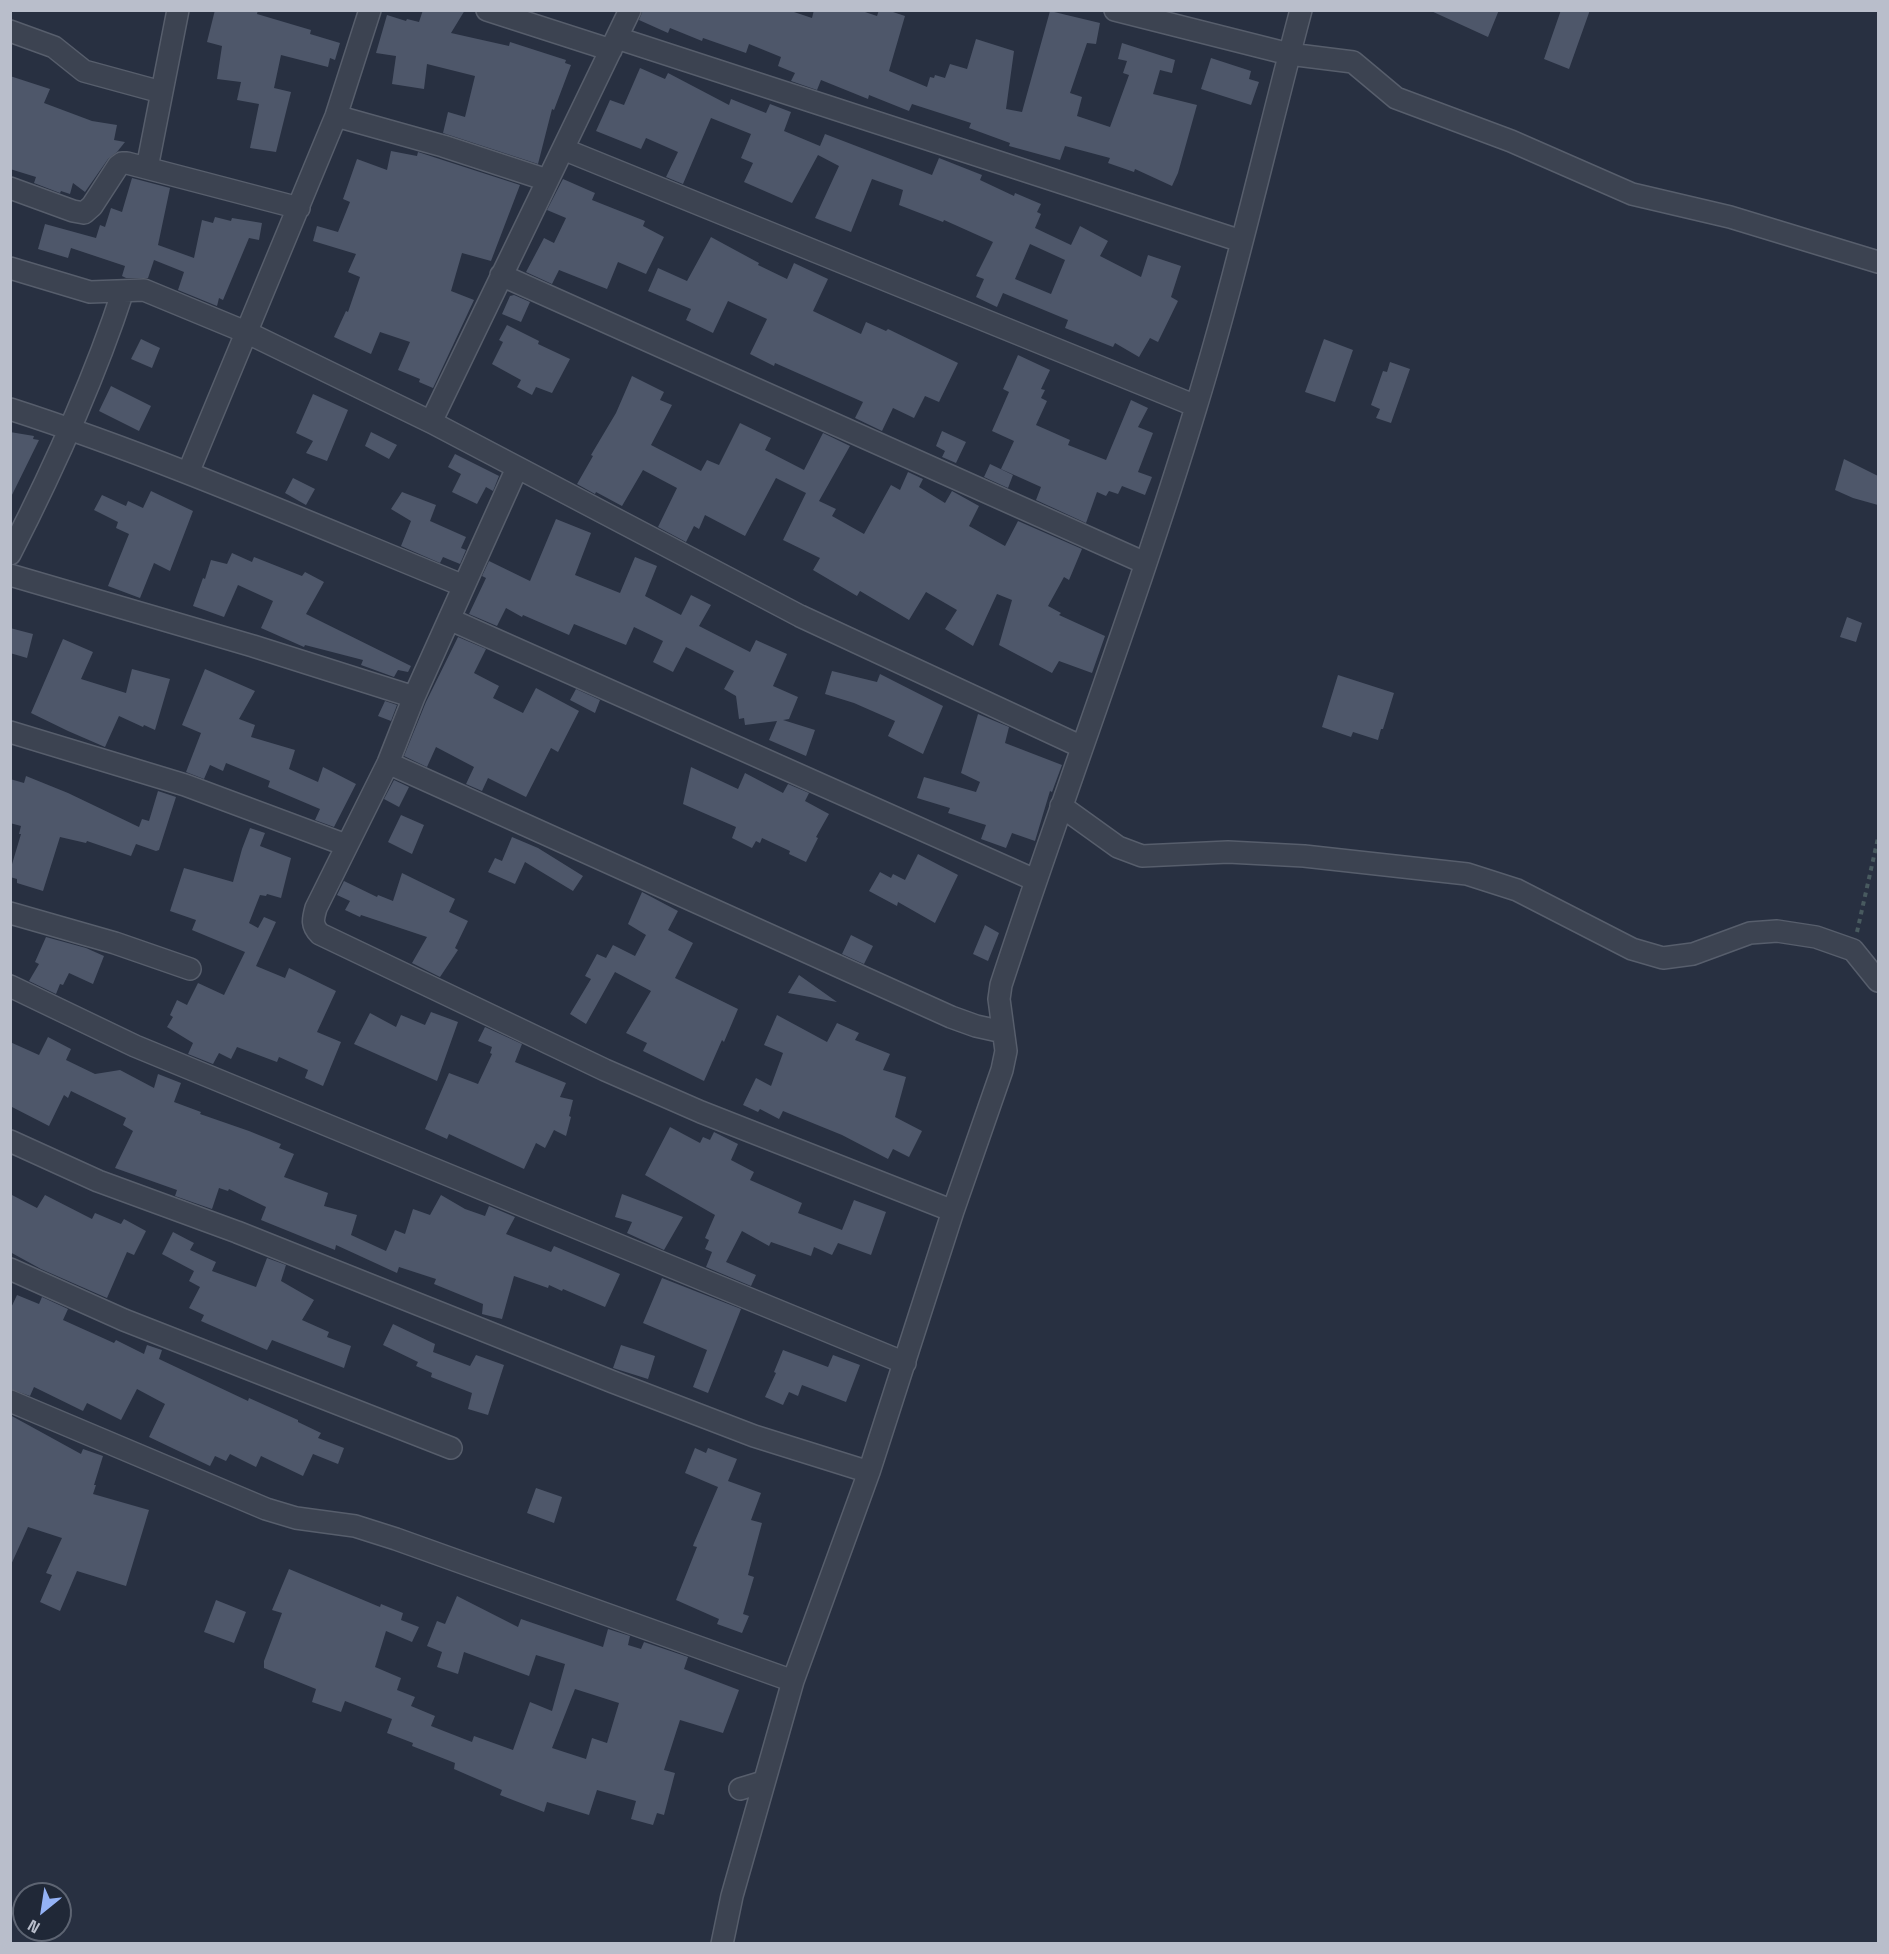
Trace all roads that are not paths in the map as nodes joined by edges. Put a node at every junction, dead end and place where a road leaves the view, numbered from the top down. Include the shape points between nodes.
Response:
1 (178, 10) edge
2 (370, 10) edge
3 (487, 10) edge
4 (630, 10) edge
5 (1115, 10) edge
6 (1301, 10) edge
7 (10, 31) edge
8 (614, 44) junction
9 (1289, 54) junction
10 (161, 92) junction
11 (336, 116) junction
12 (563, 149) junction
13 (147, 168) junction
14 (547, 180) junction
15 (10, 188) edge
16 (299, 208) junction
17 (1241, 241) junction
18 (1878, 262) edge
19 (10, 268) edge
20 (501, 275) junction
21 (123, 291) junction
22 (248, 333) junction
23 (1196, 406) junction
24 (10, 409) edge
25 (431, 422) junction
26 (69, 428) junction
27 (517, 468) junction
28 (188, 473) junction
29 (10, 554) edge
30 (1145, 563) junction
31 (10, 575) edge
32 (464, 586) junction
33 (449, 619) junction
34 (414, 697) junction
35 (10, 732) edge
36 (1082, 747) junction
37 (388, 763) junction
38 (1061, 806) junction
39 (346, 845) junction
40 (1035, 880) junction
41 (13, 919) edge
42 (190, 969) dead end
43 (1878, 981) edge
44 (10, 986) edge
45 (1004, 1032) junction
46 (10, 1141) edge
47 (953, 1211) junction
48 (10, 1269) edge
49 (905, 1363) junction
50 (10, 1401) edge
51 (450, 1448) dead end
52 (869, 1472) junction
53 (793, 1681) junction
54 (763, 1782) junction
55 (740, 1789) dead end
56 (722, 1944) edge

1 - 10 street
2 - 11 street
3 - 8 street
4 - 8 street
5 - 9 street
6 - 9 street
7 - 10 street via 54,47 84,71
8 - 12 street
8 - 17 street
9 - 17 street
9 - 18 street via 1353,62 1396,98 1510,141 1632,194 1730,217
10 - 13 street
11 - 14 street
11 - 16 street
12 - 14 street
12 - 23 street
13 - 15 street via 122,163 84,213
13 - 16 street
14 - 20 street
16 - 22 street
17 - 23 street
19 - 21 street via 90,292
20 - 25 street
20 - 30 street
21 - 22 street via 135,289 157,294
21 - 26 street
22 - 25 street
22 - 28 street
23 - 30 street
24 - 26 street
25 - 27 street
26 - 28 street
26 - 29 street
27 - 32 street
27 - 36 street via 800,616
28 - 32 street
30 - 36 street
31 - 34 street
32 - 33 street
33 - 34 street
33 - 40 street
34 - 37 street
35 - 39 street via 185,785
36 - 38 street
37 - 39 street
37 - 45 street via 951,1017
38 - 40 street
38 - 43 street via 1118,847 1142,856 1228,852 1304,856 1467,874 1517,890 1632,949 1663,957 1693,954 1750,933 1777,931 1816,937 1853,950
39 - 47 street via 316,908 313,922 320,934 701,1112
40 - 45 street via 1001,985
41 - 42 street via 115,943
44 - 49 street via 135,1046
45 - 47 street via 1002,1070
46 - 52 street via 98,1181 237,1232 613,1382 754,1436
47 - 49 street
48 - 51 street via 124,1320
49 - 52 street
50 - 53 street via 266,1509 296,1518 355,1526 396,1539
52 - 53 street
53 - 54 street
54 - 55 street
54 - 56 street

